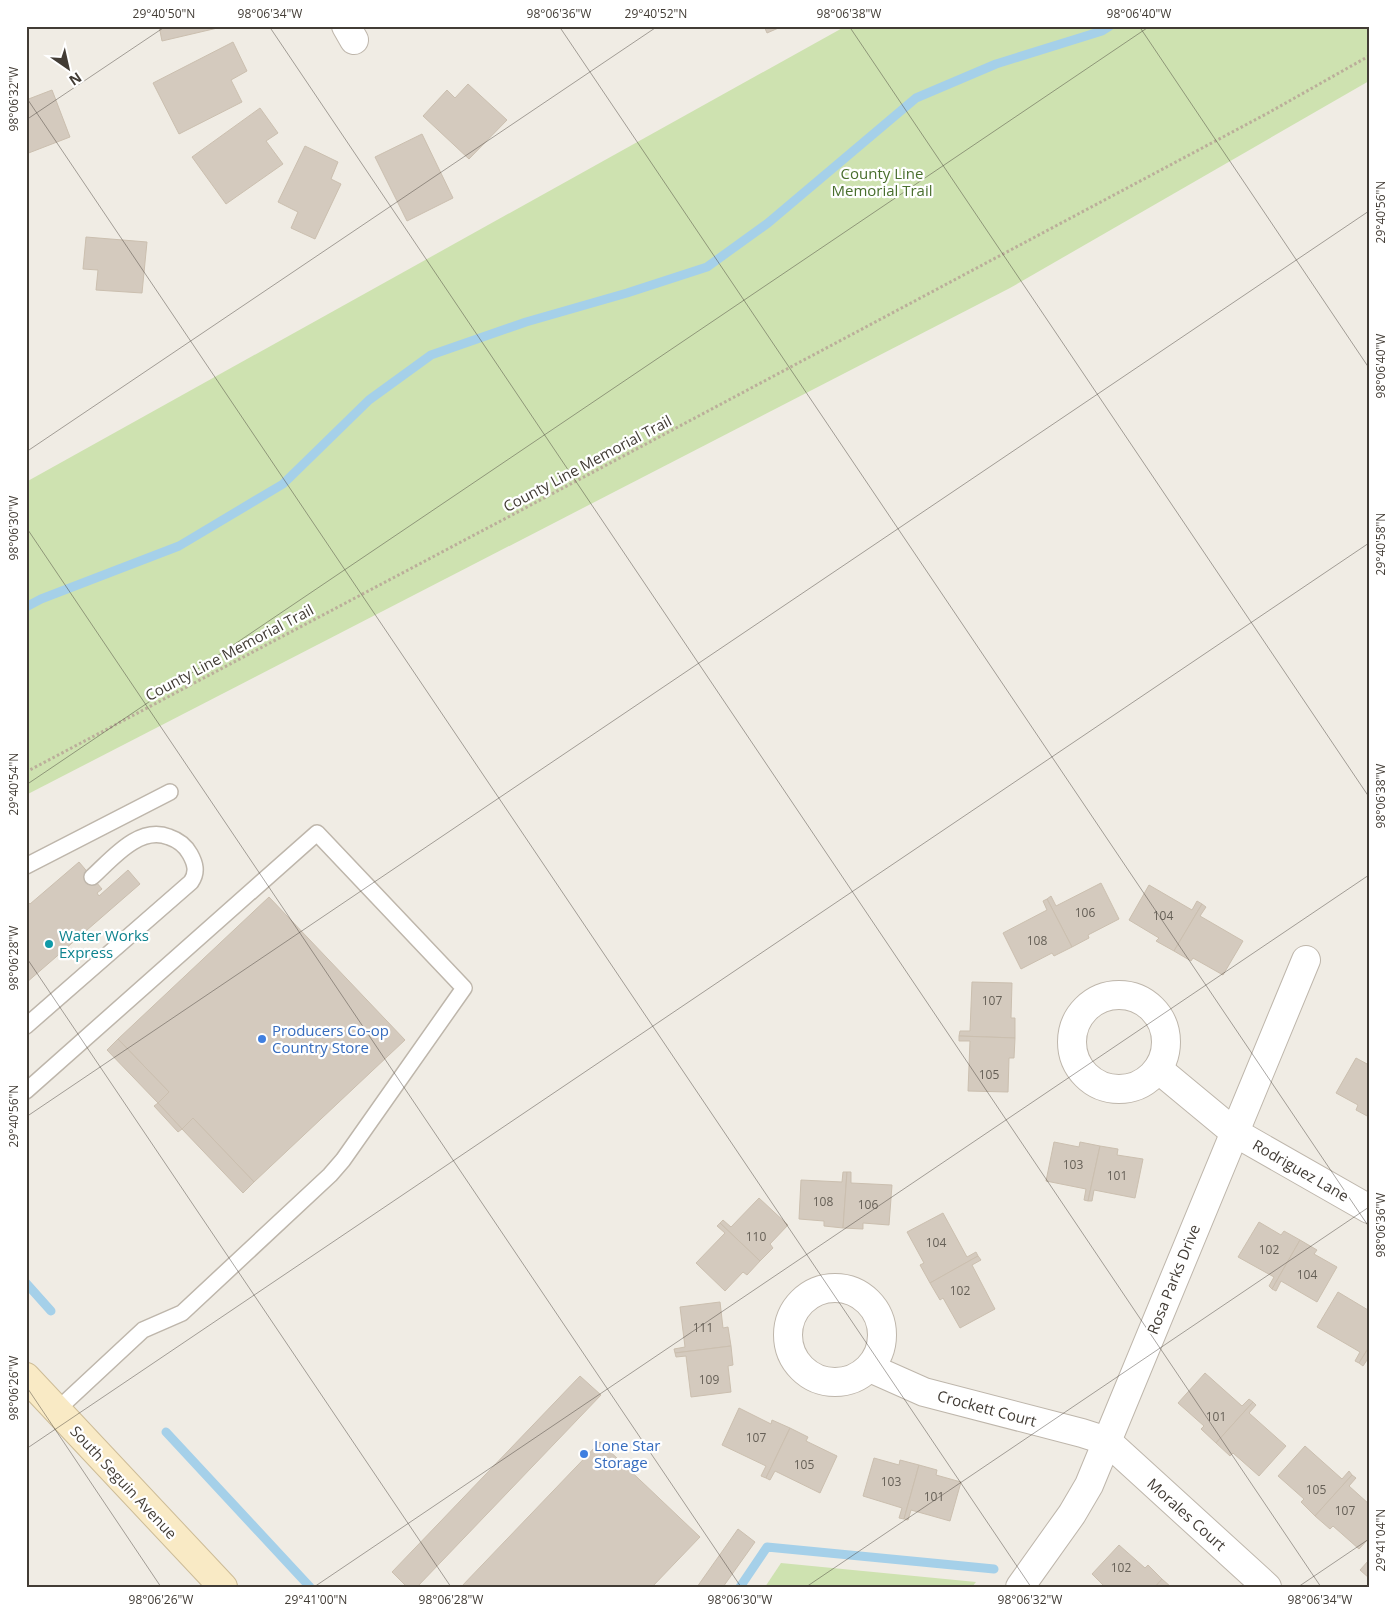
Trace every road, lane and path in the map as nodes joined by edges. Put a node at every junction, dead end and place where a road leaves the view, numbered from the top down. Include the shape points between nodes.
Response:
1 (1369, 56) edge
2 (26, 772) edge
3 (170, 792) dead end
4 (26, 866) edge
5 (92, 877) dead end
6 (1306, 960) dead end
7 (26, 1026) edge
8 (1158, 1069) dead end
9 (26, 1091) edge
10 (1234, 1132) junction
11 (1369, 1209) edge
12 (870, 1368) dead end
13 (26, 1377) edge
14 (57, 1410) junction
15 (1107, 1441) junction
16 (223, 1587) edge
17 (1020, 1587) edge
18 (1268, 1587) edge

1 - 2 path, County Line Memorial Trail via 582,479
3 - 4 lane
5 - 7 lane via 126,846 154,834 179,841 190,854 196,870 191,882
6 - 10 street, Rosa Parks Drive
8 - 10 street, Rodriguez Lane
9 - 14 lane via 317,833 464,988 330,1175 182,1313 143,1330
10 - 11 street, Rodriguez Lane
10 - 15 street, Rosa Parks Drive
12 - 15 street, Crockett Court via 924,1392
13 - 14 main road, South Seguin Avenue
14 - 16 main road, South Seguin Avenue
15 - 17 street, Rosa Parks Drive via 1082,1499
15 - 18 street, Morales Court

